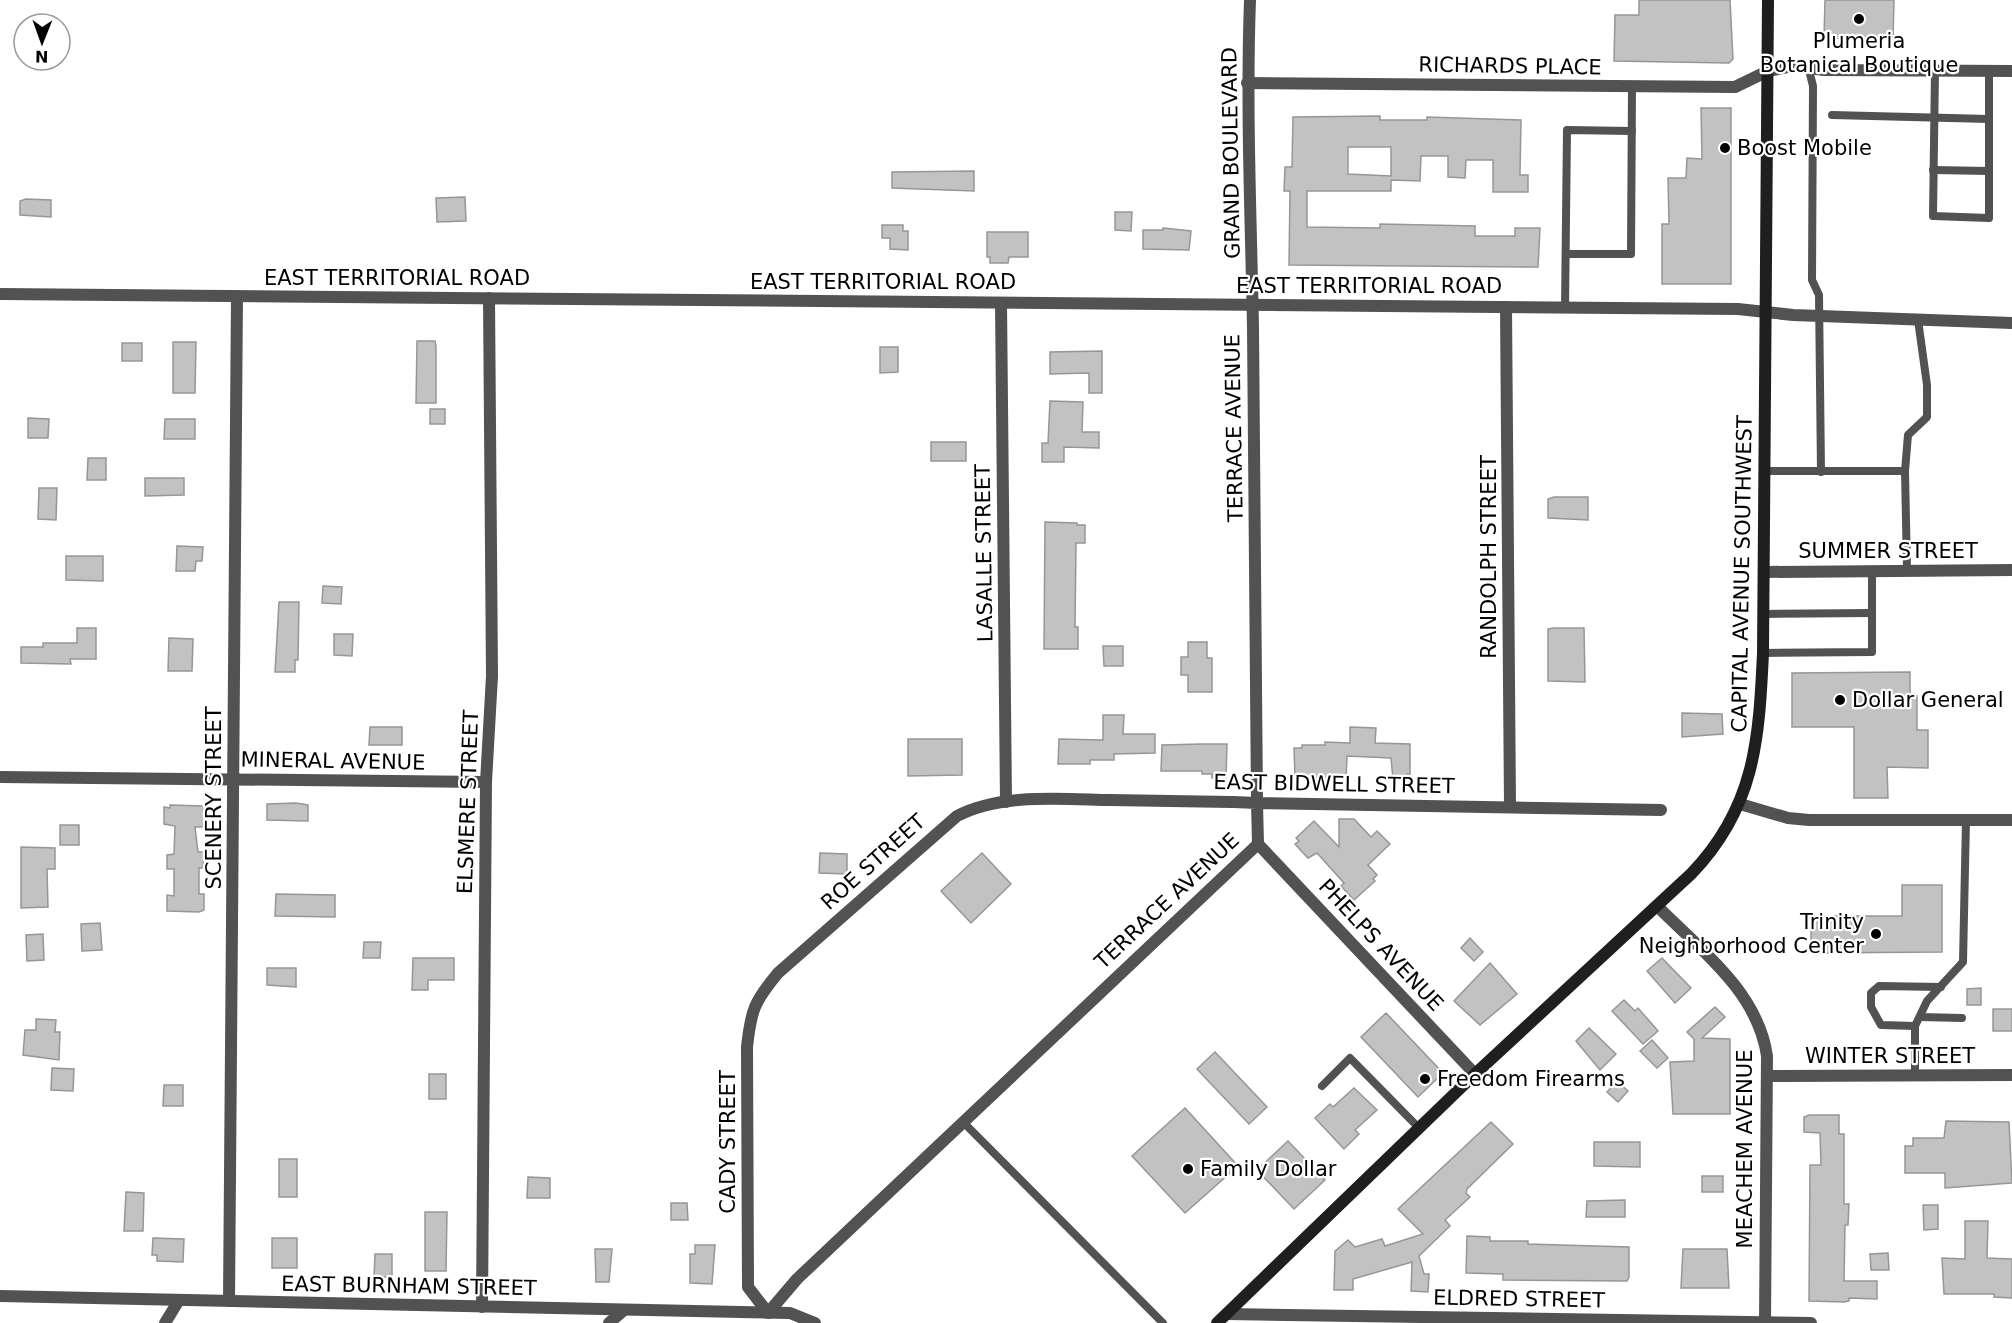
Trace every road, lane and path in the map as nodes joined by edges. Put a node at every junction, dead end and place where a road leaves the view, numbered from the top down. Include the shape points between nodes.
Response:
1 (1250, 0) edge
2 (1768, 0) edge
3 (1808, 66) junction
4 (1768, 70) junction
5 (1935, 70) junction
6 (1989, 71) junction
7 (2012, 71) edge
8 (1247, 83) junction
9 (1632, 87) junction
10 (1832, 115) dead end
11 (1934, 119) junction
12 (1989, 119) junction
13 (1632, 131) junction
14 (1933, 170) junction
15 (1989, 171) junction
16 (1566, 254) junction
17 (0, 294) edge
18 (237, 296) junction
19 (489, 298) junction
20 (1001, 303) junction
21 (1252, 305) junction
22 (1506, 307) junction
23 (1566, 308) junction
24 (1765, 312) junction
25 (1820, 315) junction
26 (1918, 320) junction
27 (2012, 322) edge
28 (1765, 471) junction
29 (1905, 471) junction
30 (1821, 472) junction
31 (1872, 570) junction
32 (1907, 570) junction
33 (2012, 570) edge
34 (1764, 572) junction
35 (1872, 613) junction
36 (1764, 614) junction
37 (1763, 653) junction
38 (0, 777) edge
39 (233, 779) junction
40 (486, 782) junction
41 (1006, 802) junction
42 (1257, 802) junction
43 (1740, 804) junction
44 (1510, 807) junction
45 (1661, 810) dead end
46 (1966, 820) junction
47 (2012, 820) edge
48 (1258, 844) junction
49 (1657, 906) junction
50 (778, 973) joint
51 (1941, 987) junction
52 (1920, 1017) junction
53 (1962, 1018) dead end
54 (1915, 1026) junction
55 (1475, 1074) junction
56 (2012, 1075) edge
57 (1767, 1076) junction
58 (1915, 1076) junction
59 (1322, 1086) dead end
60 (963, 1122) junction
61 (1419, 1128) junction
62 (0, 1296) edge
63 (179, 1300) junction
64 (229, 1301) junction
65 (482, 1307) junction
66 (624, 1310) junction
67 (768, 1313) junction
68 (1227, 1314) junction
69 (1765, 1322) edge
70 (165, 1323) edge
71 (609, 1323) edge
72 (815, 1323) edge
73 (1163, 1323) edge
74 (1217, 1323) edge
75 (1811, 1323) edge

1 - 8 street, GRAND BOULEVARD
2 - 4 main road, CAPITAL AVENUE SOUTHWEST
3 - 4 street
3 - 5 street via 1824,70
3 - 25 lane via 1813,86 1812,280 1819,295
4 - 9 street, RICHARDS PLACE via 1736,87
4 - 24 main road, CAPITAL AVENUE SOUTHWEST
5 - 6 street
5 - 11 lane
6 - 7 street
6 - 12 lane
8 - 9 street, RICHARDS PLACE
8 - 21 street, GRAND BOULEVARD
9 - 13 lane
10 - 11 lane
11 - 12 lane
11 - 14 lane
12 - 15 lane
13 - 16 lane via 1631,254
13 - 16 lane via 1566,130
14 - 15 lane
14 - 15 lane via 1932,216 1989,218
16 - 23 lane
17 - 18 street, EAST TERRITORIAL ROAD
18 - 19 street, EAST TERRITORIAL ROAD
18 - 39 street, SCENERY STREET
19 - 20 street, EAST TERRITORIAL ROAD
19 - 40 street, ELSMERE STREET via 492,676
20 - 21 street, EAST TERRITORIAL ROAD
20 - 41 street, LASALLE STREET
21 - 22 street, EAST TERRITORIAL ROAD
21 - 42 street, TERRACE AVENUE
22 - 23 street, EAST TERRITORIAL ROAD
22 - 44 street, RANDOLPH STREET
23 - 24 street, EAST TERRITORIAL ROAD
24 - 25 street, EAST TERRITORIAL ROAD
24 - 28 main road, CAPITAL AVENUE SOUTHWEST
25 - 26 street, EAST TERRITORIAL ROAD
25 - 30 lane
26 - 27 street, EAST TERRITORIAL ROAD
26 - 29 lane via 1927,417 1908,435
28 - 30 lane
28 - 34 main road, CAPITAL AVENUE SOUTHWEST
29 - 30 lane
29 - 32 lane
31 - 32 street, SUMMER STREET
31 - 34 street, SUMMER STREET
31 - 35 lane
32 - 33 street, SUMMER STREET
34 - 36 main road, CAPITAL AVENUE SOUTHWEST
35 - 36 lane
35 - 37 lane via 1872,652
36 - 37 main road, CAPITAL AVENUE SOUTHWEST
37 - 43 main road, CAPITAL AVENUE SOUTHWEST via 1758,743
38 - 39 street, MINERAL AVENUE
39 - 40 street, MINERAL AVENUE
39 - 64 street, SCENERY STREET
40 - 65 street, ELSMERE STREET
41 - 42 street, EAST BIDWELL STREET
41 - 50 street, ROE STREET via 967,811 947,823
42 - 44 street, EAST BIDWELL STREET
42 - 48 street, TERRACE AVENUE
43 - 46 street via 1798,819
43 - 49 main road, CAPITAL AVENUE SOUTHWEST via 1705,860
44 - 45 street, EAST BIDWELL STREET
46 - 47 street
46 - 51 lane via 1963,962
48 - 55 street, PHELPS AVENUE
48 - 60 street, TERRACE AVENUE
49 - 55 main road, CAPITAL AVENUE SOUTHWEST
49 - 57 street, MEACHEM AVENUE via 1749,1004 1763,1035
50 - 67 street, CADY STREET via 751,1014 747,1047 748,1287
51 - 52 lane
51 - 54 lane via 1879,986 1871,993 1871,1007 1881,1026
52 - 53 lane
52 - 54 lane
54 - 58 lane
55 - 61 main road, CAPITAL AVENUE SOUTHWEST
56 - 58 street, WINTER STREET
57 - 58 street, WINTER STREET
57 - 69 street, MEACHEM AVENUE
59 - 61 lane via 1350,1058
60 - 67 street, TERRACE AVENUE via 797,1280
60 - 73 lane
61 - 68 main road, CAPITAL AVENUE SOUTHWEST
62 - 63 street, EAST BURNHAM STREET
63 - 64 street, EAST BURNHAM STREET
63 - 70 street
64 - 65 street, EAST BURNHAM STREET
65 - 66 street, EAST BURNHAM STREET
66 - 67 street, EAST BURNHAM STREET
66 - 71 street
67 - 72 street, EAST BURNHAM STREET via 797,1314
68 - 69 street, ELDRED STREET
68 - 74 main road, CAPITAL AVENUE SOUTHWEST
69 - 75 street, ELDRED STREET

